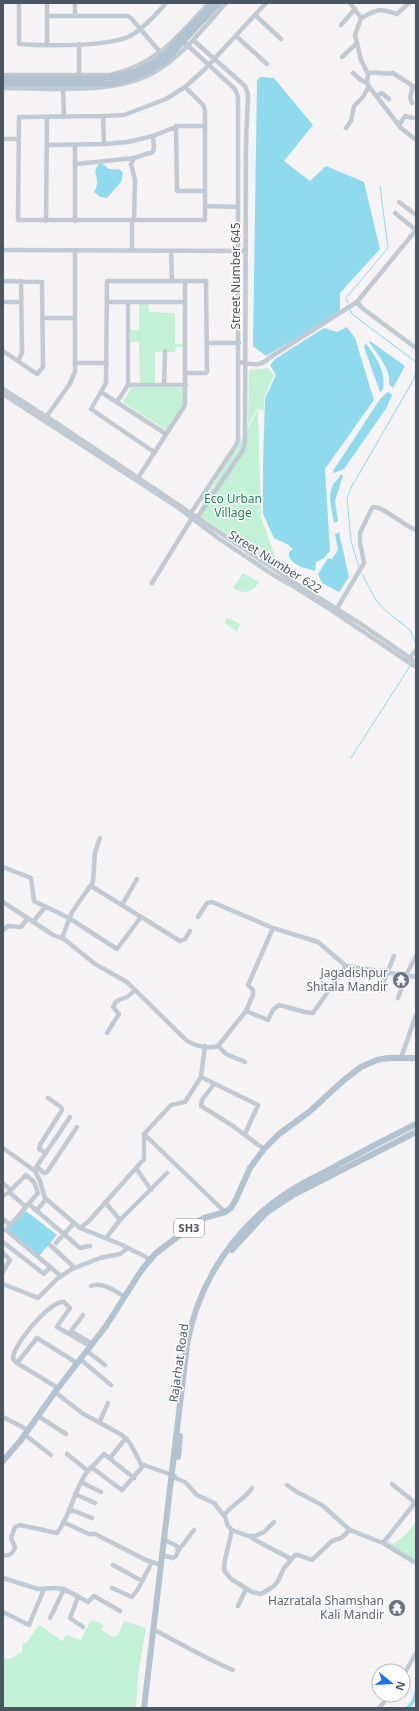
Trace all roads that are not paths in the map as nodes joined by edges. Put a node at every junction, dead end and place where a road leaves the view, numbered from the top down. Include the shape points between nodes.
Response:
1 (19, 3) edge
2 (47, 3) edge
3 (75, 3) edge
4 (166, 3) edge
5 (209, 3) edge
6 (213, 3) edge
7 (220, 3) edge
8 (226, 3) edge
9 (266, 3) edge
10 (350, 3) edge
11 (409, 3) edge
12 (355, 9) junction
13 (255, 15) junction
14 (47, 16) junction
15 (75, 16) junction
16 (361, 18) junction
17 (341, 25) dead end
18 (141, 29) junction
19 (236, 36) junction
20 (281, 39) dead end
21 (193, 40) junction
22 (357, 43) junction
23 (47, 44) junction
24 (79, 44) junction
25 (186, 44) junction
26 (161, 53) junction
27 (342, 57) dead end
28 (212, 61) junction
29 (267, 64) dead end
30 (353, 73) dead end
31 (368, 74) junction
32 (3, 75) edge
33 (79, 75) junction
34 (3, 79) edge
35 (3, 84) edge
36 (368, 85) junction
37 (185, 87) junction
38 (414, 87) edge
39 (3, 88) edge
40 (63, 88) junction
41 (377, 96) junction
42 (389, 99) dead end
43 (412, 103) dead end
44 (103, 116) junction
45 (47, 117) junction
46 (64, 117) junction
47 (413, 118) dead end
48 (399, 125) junction
49 (176, 126) junction
50 (205, 126) junction
51 (346, 128) dead end
52 (153, 136) junction
53 (3, 139) edge
54 (18, 139) junction
55 (416, 140) edge
56 (104, 144) junction
57 (47, 145) junction
58 (75, 145) junction
59 (134, 158) junction
60 (76, 164) junction
61 (205, 191) junction
62 (399, 202) dead end
63 (205, 206) junction
64 (238, 206) junction
65 (395, 214) dead end
66 (416, 215) edge
67 (133, 220) junction
68 (46, 221) junction
69 (75, 221) junction
70 (3, 250) edge
71 (75, 250) junction
72 (132, 250) junction
73 (172, 250) junction
74 (238, 250) junction
75 (246, 251) junction
76 (3, 281) edge
77 (21, 281) junction
78 (172, 281) junction
79 (185, 281) junction
80 (3, 302) edge
81 (22, 302) junction
82 (107, 302) junction
83 (128, 302) junction
84 (185, 302) junction
85 (357, 302) junction
86 (43, 318) junction
87 (75, 318) junction
88 (207, 343) junction
89 (239, 343) junction
90 (416, 348) edge
91 (3, 351) edge
92 (165, 351) dead end
93 (18, 361) junction
94 (239, 362) junction
95 (75, 363) junction
96 (107, 363) junction
97 (246, 364) junction
98 (186, 373) junction
99 (128, 385) junction
100 (164, 385) junction
101 (186, 385) junction
102 (3, 389) edge
103 (101, 392) junction
104 (3, 394) edge
105 (118, 402) junction
106 (47, 416) junction
107 (166, 434) junction
108 (154, 452) junction
109 (138, 478) junction
110 (193, 517) junction
111 (416, 530) edge
112 (152, 583) dead end
113 (336, 610) junction
114 (385, 643) junction
115 (416, 650) edge
116 (410, 658) junction
117 (416, 662) edge
118 (100, 838) dead end
119 (3, 867) edge
120 (137, 879) dead end
121 (91, 886) junction
122 (3, 902) edge
123 (122, 905) junction
124 (45, 907) junction
125 (142, 917) junction
126 (198, 917) dead end
127 (28, 918) junction
128 (69, 918) junction
129 (34, 922) junction
130 (273, 928) junction
131 (3, 930) edge
132 (190, 931) dead end
133 (62, 938) junction
134 (394, 956) dead end
135 (416, 956) edge
136 (346, 966) junction
137 (388, 973) junction
138 (406, 975) junction
139 (416, 977) edge
140 (135, 990) junction
141 (380, 991) dead end
142 (398, 998) dead end
143 (246, 1011) junction
144 (416, 1015) edge
145 (108, 1033) dead end
146 (205, 1046) junction
147 (218, 1046) junction
148 (401, 1058) junction
149 (416, 1058) edge
150 (245, 1062) dead end
151 (201, 1076) junction
152 (214, 1084) junction
153 (48, 1098) dead end
154 (70, 1117) dead end
155 (416, 1124) edge
156 (77, 1127) dead end
157 (416, 1132) edge
158 (144, 1134) junction
159 (245, 1134) junction
160 (3, 1148) edge
161 (264, 1149) junction
162 (46, 1153) junction
163 (35, 1168) junction
164 (136, 1168) junction
165 (167, 1173) dead end
166 (3, 1184) edge
167 (8, 1190) junction
168 (150, 1190) junction
169 (3, 1196) edge
170 (46, 1199) junction
171 (105, 1202) junction
172 (27, 1205) junction
173 (37, 1210) junction
174 (225, 1212) junction
175 (3, 1218) edge
176 (120, 1221) junction
177 (74, 1223) junction
178 (10, 1225) junction
179 (80, 1228) junction
180 (64, 1234) junction
181 (106, 1238) junction
182 (3, 1242) edge
183 (56, 1243) dead end
184 (50, 1245) dead end
185 (90, 1246) dead end
186 (128, 1248) junction
187 (3, 1253) edge
188 (150, 1260) junction
189 (50, 1267) junction
190 (75, 1268) junction
191 (3, 1272) edge
192 (61, 1276) junction
193 (3, 1284) edge
194 (90, 1286) dead end
195 (125, 1297) junction
196 (84, 1315) dead end
197 (90, 1347) junction
198 (79, 1361) junction
199 (17, 1363) junction
200 (105, 1365) dead end
201 (111, 1385) dead end
202 (56, 1390) junction
203 (108, 1403) dead end
204 (3, 1416) edge
205 (38, 1416) junction
206 (100, 1422) junction
207 (26, 1433) junction
208 (66, 1434) dead end
209 (126, 1438) junction
210 (67, 1454) dead end
211 (51, 1455) dead end
212 (110, 1458) junction
213 (3, 1461) edge
214 (143, 1466) junction
215 (92, 1467) junction
216 (88, 1471) junction
217 (174, 1477) junction
218 (134, 1478) junction
219 (82, 1482) junction
220 (287, 1484) dead end
221 (392, 1484) dead end
222 (252, 1488) dead end
223 (101, 1492) dead end
224 (75, 1494) junction
225 (95, 1503) dead end
226 (415, 1504) edge
227 (69, 1508) junction
228 (224, 1515) junction
229 (92, 1518) dead end
230 (63, 1522) junction
231 (274, 1522) dead end
232 (194, 1530) dead end
233 (232, 1530) junction
234 (350, 1530) junction
235 (248, 1536) junction
236 (167, 1541) junction
237 (383, 1543) junction
238 (178, 1551) junction
239 (3, 1555) edge
240 (165, 1556) junction
241 (291, 1559) junction
242 (152, 1562) junction
243 (416, 1563) edge
244 (113, 1565) dead end
245 (161, 1565) junction
246 (3, 1578) edge
247 (142, 1581) junction
248 (112, 1588) dead end
249 (44, 1589) junction
250 (64, 1589) junction
251 (246, 1589) junction
252 (78, 1597) junction
253 (238, 1606) dead end
254 (120, 1611) dead end
255 (3, 1612) edge
256 (50, 1618) dead end
257 (83, 1627) dead end
258 (156, 1631) junction
259 (416, 1652) edge
260 (410, 1663) edge
261 (233, 1670) dead end
262 (144, 1708) edge
263 (148, 1708) edge

1 - 23 street via 19,44
2 - 14 street
3 - 15 street
4 - 18 street
5 - 26 street
6 - 34 main road via 167,53 135,72 106,78
7 - 25 main road
8 - 21 street
9 - 13 street
10 - 12 street
11 - 16 street via 397,14 385,10
12 - 16 street
12 - 17 street
13 - 19 street
13 - 20 street
14 - 15 street
14 - 23 street
15 - 18 street via 128,16
16 - 22 street via 355,32
18 - 24 street via 111,43
18 - 26 street
19 - 28 street
19 - 29 street
21 - 25 street
21 - 28 street, Street Number 645
22 - 27 street
22 - 31 street
23 - 24 street
24 - 33 street
25 - 28 street, Street Number 645
25 - 35 main road via 156,67 120,82
25 - 40 street via 163,67 150,75 122,85 102,88
26 - 33 street via 141,65 118,73
28 - 37 street
28 - 64 street, Street Number 645 via 235,89 238,97
28 - 75 street, Street Number 645 via 245,86 248,94
30 - 36 street
31 - 36 street
31 - 38 street via 393,73
32 - 33 street
36 - 41 street
36 - 51 street via 363,97 354,106 351,121
37 - 44 street via 147,108
37 - 50 street via 204,108
38 - 43 street via 410,98
39 - 40 street
40 - 46 street
41 - 42 street via 382,93
41 - 48 street
44 - 46 street
44 - 56 street
45 - 46 street
45 - 54 street via 19,117
45 - 57 street
47 - 48 street via 406,116
48 - 55 street
49 - 50 street
49 - 52 street
49 - 61 street via 177,191
50 - 61 street
52 - 56 street
52 - 59 street via 153,152
53 - 54 street
54 - 68 street via 18,220
56 - 58 street
57 - 58 street
57 - 68 street
58 - 60 street
59 - 60 street
59 - 67 street via 130,166 135,180
60 - 69 street
61 - 63 street
62 - 66 street
63 - 64 street
63 - 67 street via 204,220
64 - 74 street, Street Number 645
65 - 85 street via 416,230
67 - 69 street
67 - 72 street
68 - 69 street
70 - 71 street
71 - 72 street
71 - 87 street
72 - 73 street
73 - 74 street
73 - 78 street
74 - 75 street
74 - 89 street, Street Number 645
75 - 97 street, Street Number 645
76 - 77 street
77 - 81 street
77 - 86 street via 42,282
78 - 79 street
78 - 82 street via 108,281
79 - 84 street
79 - 88 street via 206,281
80 - 81 street
81 - 93 street via 22,353
82 - 83 street
82 - 96 street
83 - 84 street
83 - 99 street
84 - 98 street
85 - 90 street
85 - 97 street via 263,364
86 - 87 street
86 - 93 street via 42,370 37,374
87 - 95 street
88 - 89 street
88 - 98 street via 206,372
89 - 94 street, Street Number 645
91 - 93 street
92 - 100 street
94 - 97 street
94 - 110 street, Street Number 645 via 238,440
95 - 96 street
95 - 106 street via 72,380
96 - 103 street via 106,383
97 - 110 street, Street Number 645 via 245,446
98 - 101 street
99 - 100 street
99 - 105 street
100 - 101 street
101 - 107 street via 185,405
102 - 106 street, Street Number 622
103 - 105 street
103 - 108 street via 91,410
104 - 110 street, Street Number 622
105 - 107 street
106 - 109 street, Street Number 622
107 - 108 street
108 - 109 street
109 - 110 street, Street Number 622
110 - 112 street
110 - 113 street, Street Number 622
111 - 113 street via 380,508 372,508 360,533 364,563
113 - 114 street, Street Number 622
114 - 116 street, Street Number 622
114 - 117 street, Street Number 622 via 414,666
115 - 116 street
116 - 117 street, Street Number 622
118 - 121 street via 95,852 94,879
119 - 124 street via 31,878 34,901
120 - 123 street
121 - 123 street
121 - 128 street
122 - 127 street
123 - 125 street
124 - 128 street
124 - 129 street
125 - 128 street via 118,950
125 - 132 street via 180,941
126 - 130 street via 210,901
127 - 129 street
127 - 131 street via 21,927 9,926
128 - 133 street
129 - 133 street
130 - 136 street via 318,942
130 - 143 street via 248,985 253,990 253,995
133 - 140 street
134 - 137 street
135 - 138 street
136 - 137 street
136 - 143 street via 313,1013 279,1005 268,1020
137 - 138 street
137 - 141 street
138 - 139 street
138 - 142 street
140 - 145 street via 127,997 117,1000 113,1007 119,1014
140 - 146 street via 191,1044
143 - 147 street
144 - 148 street
146 - 147 street
146 - 151 street
147 - 150 street via 226,1054
148 - 149 main road
148 - 161 main road via 378,1060 356,1071
151 - 152 street
151 - 158 street via 185,1102 171,1105
152 - 159 street via 202,1100 201,1106
152 - 159 street via 258,1104
153 - 162 street via 62,1107 62,1110 40,1145 39,1149
154 - 162 street
155 - 217 main road via 291,1191 260,1213 234,1241 206,1283 191,1325 182,1387
156 - 163 street via 47,1172
157 - 217 main road, Rajarhat Road via 293,1195 266,1214 230,1252 209,1286 197,1314 187,1368
158 - 164 street via 144,1159
158 - 174 street
159 - 161 street
160 - 163 street
161 - 174 main road via 250,1168 233,1204
162 - 163 street
163 - 170 street
164 - 168 street
164 - 171 street
165 - 168 street
166 - 167 street
167 - 169 street
167 - 172 street
167 - 172 street via 26,1175 34,1182 38,1193
168 - 176 street
170 - 173 street
170 - 177 street
171 - 176 street
171 - 179 street
172 - 173 street
172 - 178 street
173 - 180 street
174 - 188 main road, SH3 via 194,1224
175 - 178 street
176 - 181 street
177 - 179 street
177 - 180 street
178 - 189 street via 6,1230
179 - 181 street
180 - 183 street
180 - 185 street via 80,1248
181 - 186 street
182 - 189 street via 44,1274
184 - 190 street
186 - 188 street
186 - 190 street via 120,1254 100,1258
187 - 191 street via 10,1260
188 - 195 main road, SH3
189 - 192 street
190 - 192 street
192 - 193 street via 38,1298
194 - 195 street via 101,1285
195 - 197 main road, SH3
196 - 197 street via 71,1331
197 - 198 main road, SH3
197 - 199 street via 58,1327 70,1308 61,1302 31,1328 14,1352 13,1359
197 - 200 street
198 - 199 street via 36,1338
198 - 201 street
198 - 202 main road, SH3
199 - 202 street
202 - 205 main road, SH3
202 - 206 street via 82,1413
203 - 206 street
204 - 207 street
205 - 207 main road, SH3
205 - 208 street
206 - 209 street
207 - 211 street
207 - 213 main road, SH3
209 - 212 street
209 - 214 street
210 - 216 street
212 - 215 street via 102,1455
212 - 218 street
214 - 217 street
214 - 218 street
215 - 216 street
215 - 218 street via 122,1490
216 - 219 street
217 - 228 street via 185,1482 197,1495 211,1501
217 - 236 main road, Rajarhat Road
217 - 245 main road
219 - 223 street
219 - 224 street
220 - 234 street via 330,1510
221 - 226 street
222 - 228 street
224 - 225 street
224 - 227 street
226 - 237 street
227 - 229 street
227 - 230 street
228 - 233 street
230 - 239 street via 55,1534 20,1525 15,1528 11,1540 15,1549 10,1555
230 - 242 street via 90,1535 95,1534
231 - 235 street via 260,1535
232 - 238 street
233 - 235 street
233 - 251 street via 224,1570
234 - 237 street
234 - 241 street via 341,1538 332,1541 312,1560 298,1555
235 - 241 street
236 - 238 street via 177,1546
236 - 240 main road, Rajarhat Road
237 - 243 street
238 - 240 street via 172,1558
240 - 258 main road, Rajarhat Road
241 - 251 street via 277,1583 265,1592 259,1594
242 - 245 street
242 - 247 street
244 - 247 street
245 - 262 main road
246 - 249 street
247 - 248 street via 132,1597
249 - 250 street
249 - 255 street via 29,1625
250 - 252 street
250 - 256 street
251 - 253 street
252 - 254 street via 88,1602 94,1596
252 - 257 street via 70,1618
258 - 261 street
258 - 263 main road, Rajarhat Road
259 - 260 street

